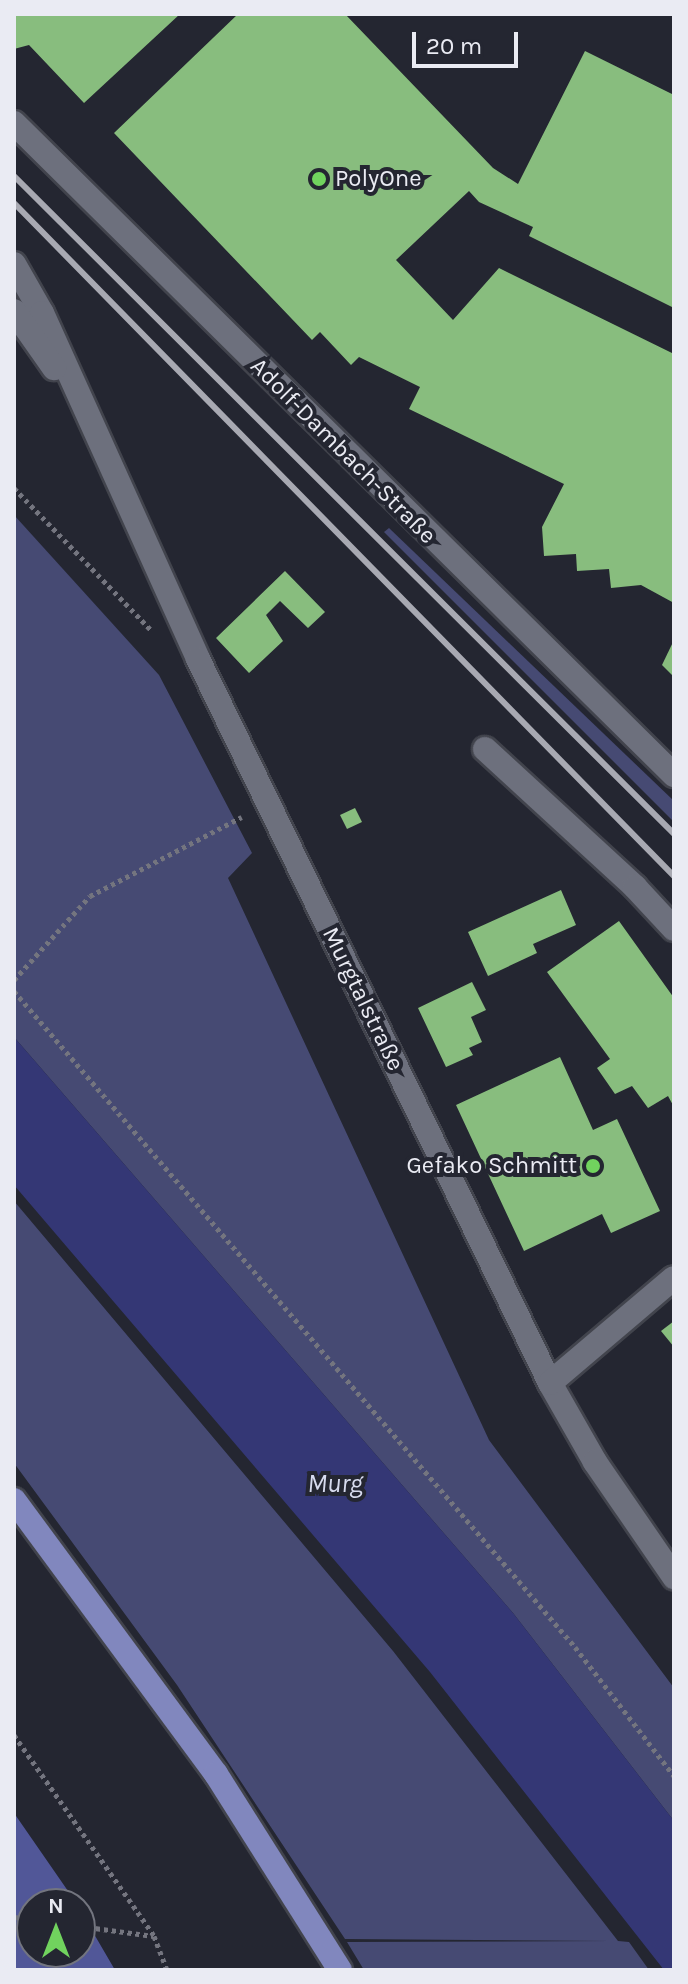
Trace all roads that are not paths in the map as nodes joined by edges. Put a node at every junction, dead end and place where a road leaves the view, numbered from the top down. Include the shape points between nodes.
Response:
1 (14, 123) edge
2 (14, 264) edge
3 (14, 311) edge
4 (80, 406) junction
5 (485, 749) dead end
6 (674, 775) edge
7 (674, 929) edge
8 (674, 1278) edge
9 (550, 1383) junction
10 (14, 1500) edge
11 (674, 1577) edge
12 (340, 1970) edge

1 - 6 street, Adolf-Dambach-Straße
2 - 4 street, Murgtalstraße via 42,313
3 - 4 street, Murgtalstraße
4 - 9 street, Murgtalstraße
5 - 7 street
8 - 9 street
9 - 11 street, Murgtalstraße via 595,1462
10 - 12 main road via 216,1774

